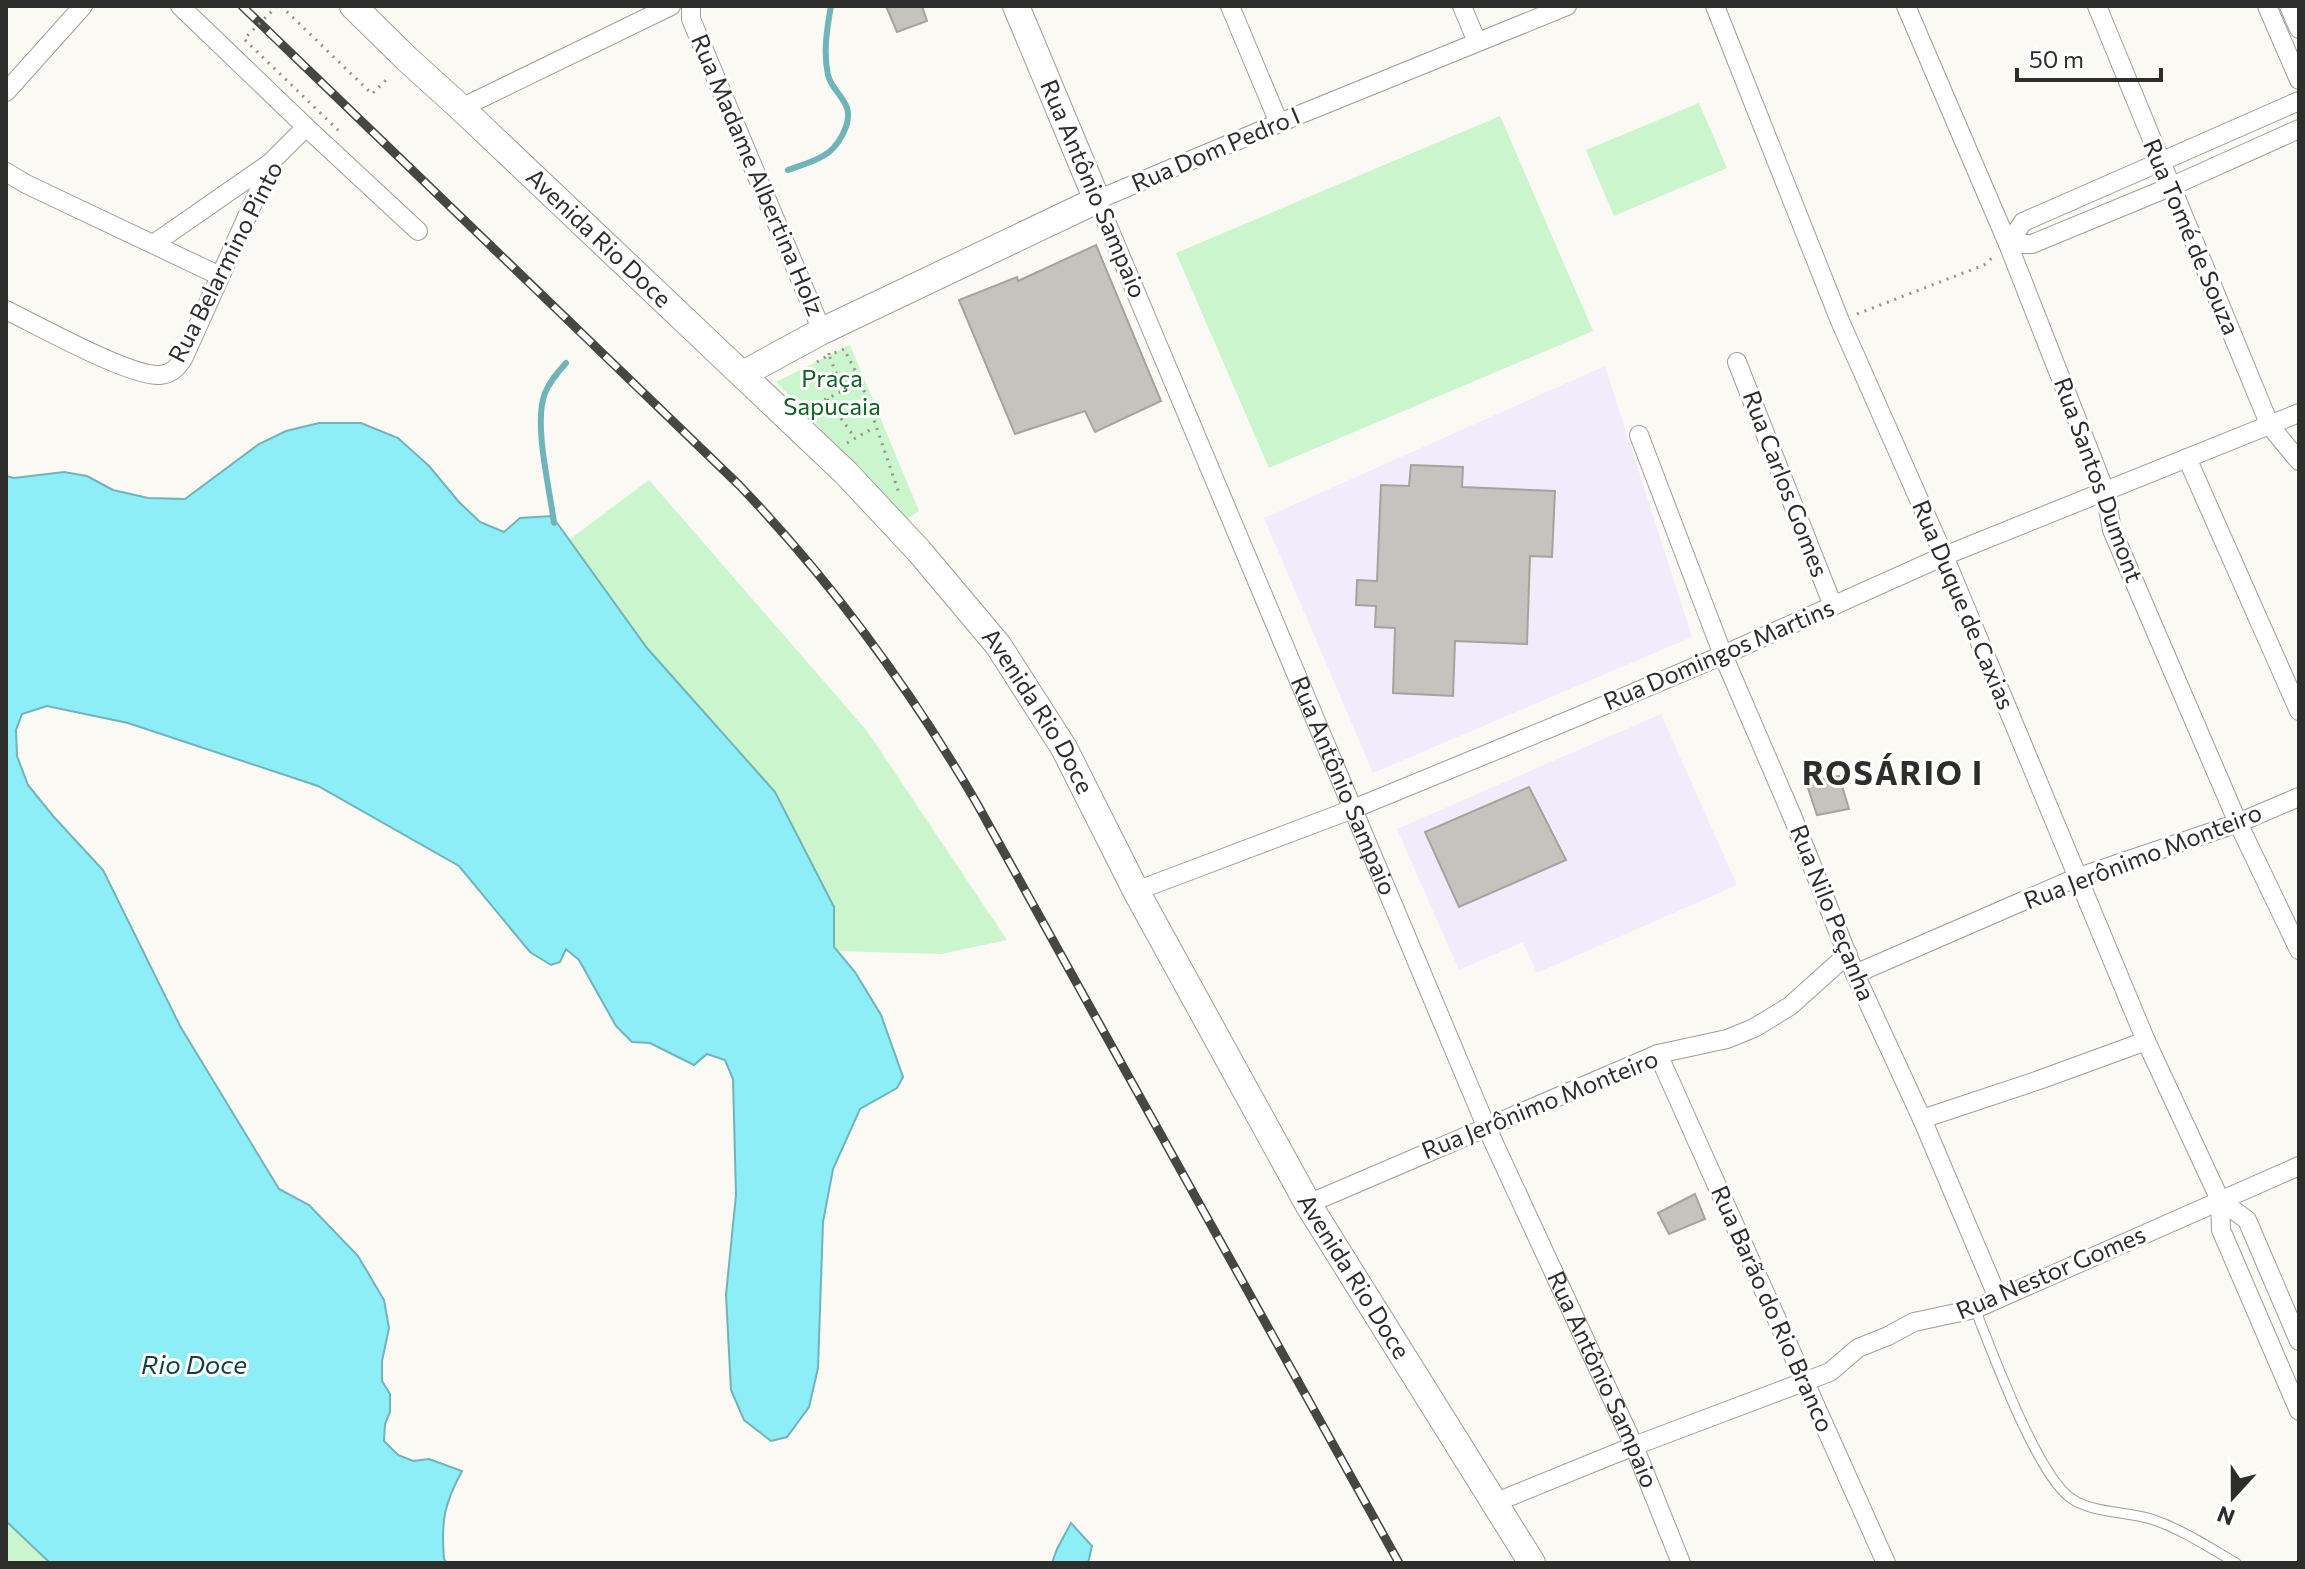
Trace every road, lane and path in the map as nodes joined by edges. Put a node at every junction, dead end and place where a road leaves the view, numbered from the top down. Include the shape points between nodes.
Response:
1 (83, 6) edge
2 (180, 6) edge
3 (279, 6) edge
4 (353, 6) edge
5 (671, 6) edge
6 (1016, 6) edge
7 (1230, 6) edge
8 (1462, 6) edge
9 (1567, 6) edge
10 (1715, 6) edge
11 (1906, 6) edge
12 (2097, 6) edge
13 (2267, 6) edge
14 (2289, 6) edge
15 (691, 13) edge
16 (371, 15) edge
17 (2299, 29) edge
18 (1477, 42) junction
19 (407, 59) junction
20 (2299, 80) edge
21 (6, 92) edge
22 (2299, 101) edge
23 (461, 108) junction
24 (1279, 123) junction
25 (306, 127) junction
26 (2299, 129) edge
27 (339, 131) dead end
28 (272, 161) junction
29 (2160, 161) junction
30 (6, 172) edge
31 (2170, 187) junction
32 (1097, 200) junction
33 (418, 231) dead end
34 (155, 243) junction
35 (2008, 244) junction
36 (220, 276) junction
37 (6, 310) edge
38 (1840, 321) junction
39 (826, 343) junction
40 (1737, 362) dead end
41 (806, 367) dead end
42 (743, 374) junction
43 (861, 382) junction
44 (843, 391) junction
45 (826, 399) junction
46 (2299, 413) edge
47 (817, 417) dead end
48 (876, 426) junction
49 (2270, 426) junction
50 (1639, 435) dead end
51 (855, 438) junction
52 (844, 445) dead end
53 (2187, 458) junction
54 (2299, 461) edge
55 (2105, 491) junction
56 (894, 496) dead end
57 (1944, 556) junction
58 (1833, 606) junction
59 (1723, 655) junction
60 (2299, 711) edge
61 (2299, 797) edge
62 (1353, 809) junction
63 (2238, 823) junction
64 (2076, 878) junction
65 (1136, 891) junction
66 (2299, 950) edge
67 (1848, 954) junction
68 (1855, 974) junction
69 (2146, 1041) junction
70 (1658, 1054) junction
71 (1922, 1119) junction
72 (1486, 1126) junction
73 (2299, 1166) edge
74 (2220, 1200) junction
75 (1308, 1204) junction
76 (1998, 1298) junction
77 (1975, 1309) junction
78 (2299, 1341) edge
79 (1804, 1382) junction
80 (2299, 1411) edge
81 (1634, 1446) junction
82 (1494, 1503) junction
83 (1532, 1563) edge
84 (1681, 1563) edge
85 (1886, 1563) edge
86 (2236, 1563) edge

1 - 21 street
2 - 25 street
3 - 19 path via 372,94
3 - 27 path, bridge via 244,39
4 - 16 street, Avenida Rio Doce
5 - 15 street, Rua Madame Albertina Holz
5 - 23 street
6 - 32 street, Rua Antônio Sampaio
7 - 24 street
8 - 18 street
9 - 18 street, Rua Dom Pedro I
10 - 38 street, Rua Duque de Caxias
11 - 35 street, Rua Santos Dumont
12 - 29 street, Rua Tomé de Souza
13 - 20 street
14 - 17 street
15 - 39 street, Rua Madame Albertina Holz
16 - 19 street, Avenida Rio Doce
18 - 24 street, Rua Dom Pedro I
19 - 23 street, Avenida Rio Doce
22 - 29 street
23 - 42 street, Avenida Rio Doce
24 - 32 street, Rua Dom Pedro I
25 - 28 street, Rua Belarmino Pinto
25 - 33 street
26 - 31 street
28 - 34 street
28 - 36 street, Rua Belarmino Pinto
29 - 31 street, Rua Tomé de Souza
29 - 35 street via 2023,222
30 - 34 street
31 - 35 street via 2032,244
31 - 49 street, Rua Tomé de Souza
32 - 39 street, Rua Dom Pedro I
32 - 62 street, Rua Antônio Sampaio
34 - 36 street
35 - 38 path via 1984,265
35 - 55 street, Rua Santos Dumont
36 - 37 street, Rua Belarmino Pinto via 184,357 160,375 104,358
38 - 57 street, Rua Duque de Caxias
39 - 41 path
39 - 42 street, Rua Dom Pedro I
39 - 43 path via 844,349
39 - 44 path
40 - 58 street, Rua Carlos Gomes
42 - 65 street, Avenida Rio Doce via 846,473 998,645 1064,748
43 - 44 path
43 - 48 path
44 - 45 path
45 - 47 path via 808,408
45 - 51 path
46 - 49 street, Rua Domingos Martins
48 - 51 path
48 - 56 path via 904,506
49 - 53 street, Rua Domingos Martins
49 - 54 street, Rua Tomé de Souza
50 - 59 street, Rua Nilo Peçanha
51 - 52 path
53 - 55 street, Rua Domingos Martins
53 - 60 street
55 - 57 street, Rua Domingos Martins
55 - 63 street, Rua Santos Dumont via 2112,530
57 - 58 street, Rua Domingos Martins
57 - 64 street, Rua Duque de Caxias
58 - 59 street, Rua Domingos Martins
59 - 62 street, Rua Domingos Martins
59 - 67 street, Rua Nilo Peçanha
61 - 63 street, Rua Jerônimo Monteiro
62 - 65 street, Rua Domingos Martins
62 - 72 street, Rua Antônio Sampaio
63 - 64 street, Rua Jerônimo Monteiro
63 - 66 street, Rua Santos Dumont
64 - 68 street, Rua Jerônimo Monteiro
64 - 69 street, Rua Duque de Caxias
65 - 75 street, Avenida Rio Doce
67 - 68 street, Rua Nilo Peçanha
67 - 70 street, Rua Jerônimo Monteiro via 1790,1006 1754,1028
68 - 71 street, Rua Nilo Peçanha
69 - 71 street
69 - 74 street, Rua Duque de Caxias
70 - 72 street, Rua Jerônimo Monteiro
70 - 79 street, Rua Barão do Rio Branco
71 - 76 street, Rua Nilo Peçanha
72 - 75 street, Rua Jerônimo Monteiro
72 - 81 street, Rua Antônio Sampaio
73 - 74 street, Rua Nestor Gomes
74 - 76 street, Rua Nestor Gomes
74 - 78 street, Rua Duque de Caxias via 2247,1220
74 - 80 street, Rua Duque de Caxias via 2221,1230
75 - 82 street, Avenida Rio Doce
76 - 77 street, Rua Nestor Gomes
77 - 79 street, Rua Nestor Gomes via 1914,1322
77 - 86 lane via 2030,1436 2052,1479 2070,1498 2156,1520
79 - 81 street, Rua Nestor Gomes
79 - 85 street, Rua Barão do Rio Branco
81 - 82 street, Rua Nestor Gomes
81 - 84 street, Rua Antônio Sampaio
82 - 83 street, Avenida Rio Doce

